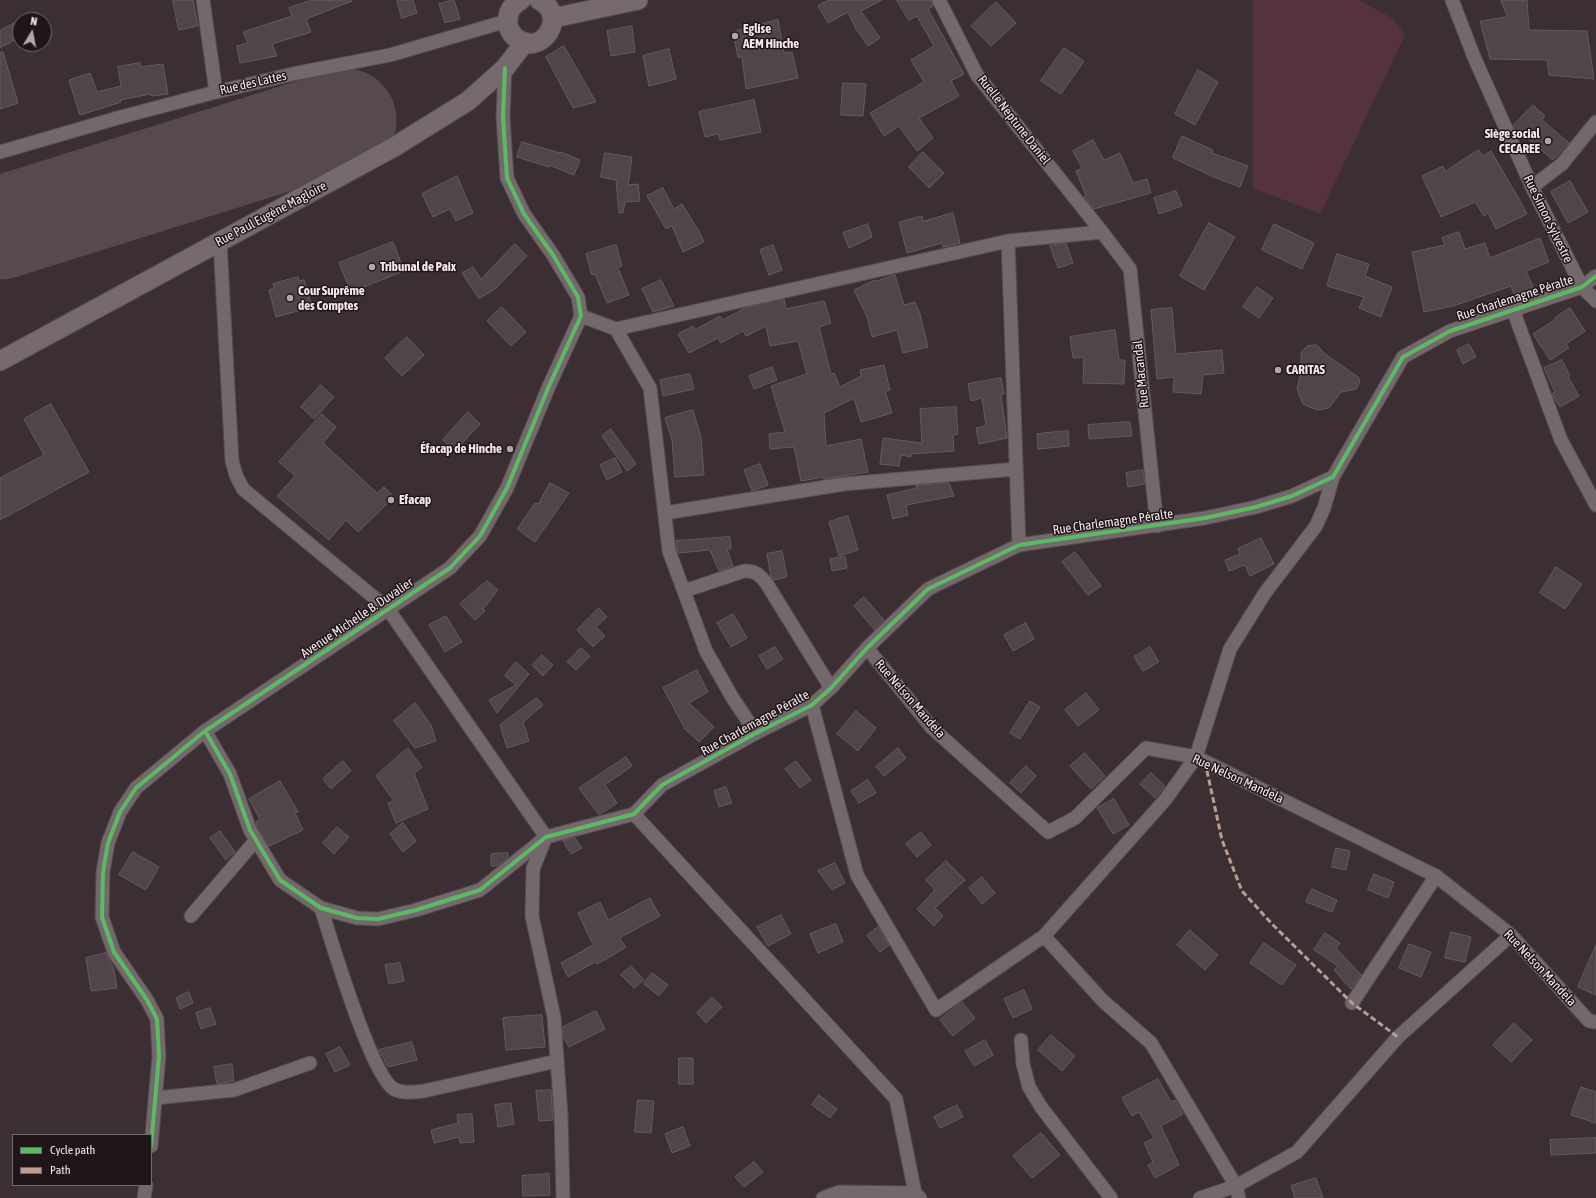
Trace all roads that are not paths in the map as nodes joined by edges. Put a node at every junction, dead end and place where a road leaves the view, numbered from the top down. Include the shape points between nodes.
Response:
1 (203, 0) edge
2 (541, 0) edge
3 (638, 0) edge
4 (939, 0) edge
5 (1452, 0) edge
6 (513, 7) edge
7 (553, 18) junction
8 (525, 42) junction
9 (505, 68) junction
10 (216, 92) junction
11 (1596, 122) edge
12 (0, 152) edge
13 (1532, 187) junction
14 (1102, 232) junction
15 (1008, 241) junction
16 (220, 242) junction
17 (1596, 276) edge
18 (1582, 287) junction
19 (1596, 301) edge
20 (1513, 310) junction
21 (581, 316) junction
22 (616, 329) junction
23 (0, 361) edge
24 (1016, 469) junction
25 (1334, 477) junction
26 (1596, 505) edge
27 (665, 513) junction
28 (1157, 526) junction
29 (1019, 545) junction
30 (684, 592) junction
31 (388, 609) junction
32 (866, 648) junction
33 (831, 688) junction
34 (812, 704) junction
35 (205, 731) junction
36 (756, 733) junction
37 (1196, 757) junction
38 (634, 814) junction
39 (546, 837) junction
40 (256, 840) junction
41 (1436, 876) junction
42 (321, 908) junction
43 (191, 916) dead end
44 (1512, 935) junction
45 (1044, 936) junction
46 (1352, 1003) dead end
47 (1596, 1022) edge
48 (1021, 1040) dead end
49 (557, 1061) junction
50 (310, 1063) dead end
51 (155, 1098) junction
52 (152, 1134) edge
53 (146, 1186) edge
54 (1238, 1192) edge
55 (918, 1195) edge
56 (144, 1198) edge
57 (563, 1198) edge
58 (823, 1198) edge
59 (1111, 1198) edge
60 (1200, 1198) edge

1 - 10 street
2 - 7 main road via 549,8
3 - 7 main road
4 - 14 street, Ruelle Neptune Daniel via 977,75
5 - 13 street, Rue Simon Sylvestre via 1477,64
6 - 8 main road via 509,28 512,35
6 - 10 street, Rue des Lattes via 390,55
7 - 8 main road via 548,35 533,43
8 - 9 main road, Rue Paul Eugène Magloire
9 - 16 main road, Rue Paul Eugène Magloire via 468,101 394,147
9 - 21 street via 503,117 507,178 524,214 578,297
10 - 12 street, Rue des Lattes
11 - 13 street via 1562,164
13 - 18 street, Rue Simon Sylvestre
14 - 15 street
14 - 28 street, Rue Macandal via 1130,269
15 - 22 street
15 - 24 street
16 - 23 main road, Rue Paul Eugène Magloire
16 - 31 street via 232,461 236,474 243,489 258,503
17 - 18 street, Rue Charlemagne Péralte
18 - 19 street, Rue Simon Sylvestre
18 - 20 street, Rue Charlemagne Péralte
20 - 25 street, Rue Charlemagne Péralte via 1450,330 1403,357
20 - 26 street via 1561,440
21 - 22 street
21 - 31 street, Avenue Michelle B. Duvalier via 507,488 480,536 450,568
22 - 27 street via 650,388
24 - 27 street via 844,484
24 - 29 street
25 - 28 street, Rue Charlemagne Péralte via 1292,496 1256,507
25 - 37 street via 1316,526 1265,593 1230,650
27 - 30 street via 669,551
28 - 29 street, Rue Charlemagne Péralte
29 - 32 street, Rue Charlemagne Péralte via 928,589
30 - 33 street via 744,571 753,571 760,575
30 - 36 street via 706,651
31 - 35 street, Avenue Michelle B. Duvalier
31 - 39 street
32 - 33 street, Rue Charlemagne Péralte
32 - 37 street, Rue Nelson Mandela via 932,728 1048,832 1075,818 1146,748
33 - 34 street, Rue Charlemagne Péralte
34 - 36 street, Rue Charlemagne Péralte
34 - 45 street via 857,875 936,1010
35 - 40 street via 230,774
35 - 51 street, Avenue Michelle B. Duvalier via 136,788 120,812 108,843 103,872 102,917 114,952 157,1019 159,1056
36 - 38 street, Rue Charlemagne Péralte via 662,785
37 - 41 street, Rue Nelson Mandela
37 - 45 street via 1165,800
38 - 39 street
38 - 55 street via 896,1099
39 - 42 street via 480,890 378,920 357,918
39 - 49 street via 533,869 532,916 554,1017
40 - 42 street via 280,880
40 - 43 street
41 - 44 street, Rue Nelson Mandela
41 - 46 street
42 - 49 street via 377,1066 394,1089 406,1092 424,1091
44 - 47 street, Rue Nelson Mandela via 1589,1021
44 - 54 street via 1398,1037 1297,1152
45 - 54 street via 1102,1001 1151,1043
48 - 59 street via 1023,1064 1029,1087 1041,1107
49 - 57 street
50 - 51 street via 234,1090
51 - 52 street, Avenue Michelle B. Duvalier
53 - 56 street
54 - 60 street
55 - 58 street via 839,1192

